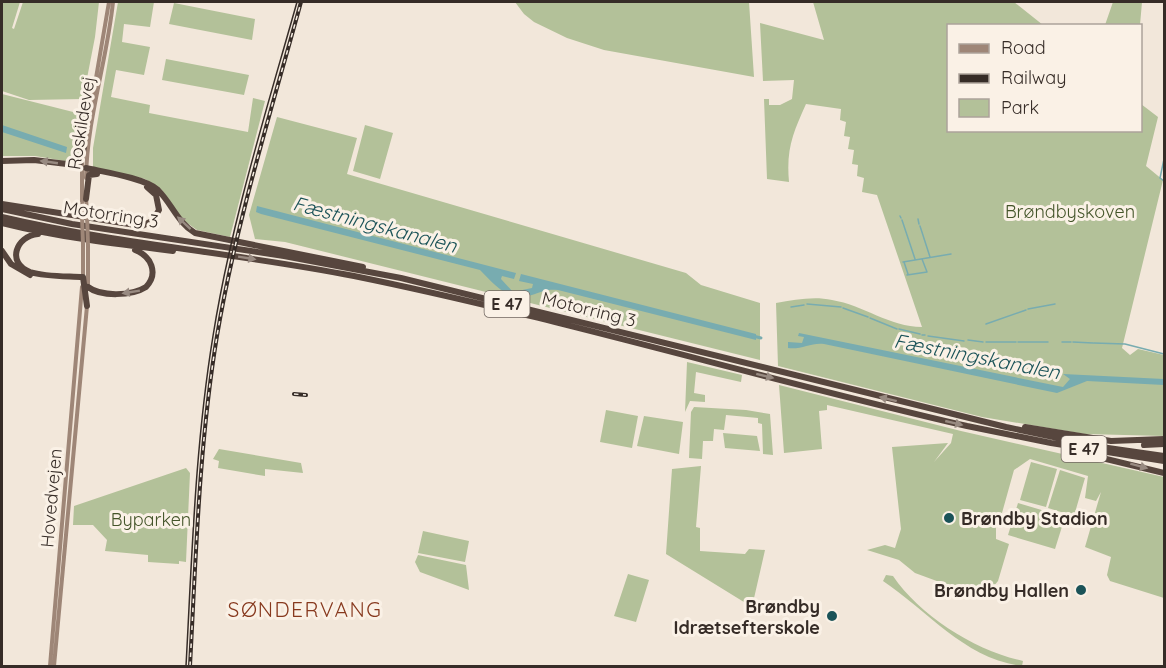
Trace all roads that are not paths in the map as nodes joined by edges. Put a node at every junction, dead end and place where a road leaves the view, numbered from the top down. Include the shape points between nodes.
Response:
1 (109, 2) edge
2 (113, 2) edge
3 (84, 147) junction
4 (2, 161) edge
5 (84, 171) junction
6 (86, 199) junction
7 (2, 204) edge
8 (2, 209) edge
9 (84, 214) junction
10 (2, 217) edge
11 (2, 223) edge
12 (53, 235) junction
13 (85, 245) junction
14 (120, 246) junction
15 (2, 251) edge
16 (209, 252) junction
17 (401, 278) junction
18 (84, 282) junction
19 (87, 306) junction
20 (79, 331) joint
21 (79, 393) joint
22 (926, 408) junction
23 (1004, 434) junction
24 (1052, 437) junction
25 (1164, 439) edge
26 (1164, 444) edge
27 (1164, 456) edge
28 (1164, 461) edge
29 (1164, 473) edge
30 (52, 666) edge

1 - 3 main road, Roskildevej
2 - 5 main road, Roskildevej
3 -> 4 highway via 80,163 75,165
3 - 5 main road, Roskildevej
5 - 6 main road, Roskildevej
5 - 9 main road, Roskildevej
17 -> 5 highway via 328,258 201,234 182,223 156,188
6 - 7 highway via 89,176 96,174 146,187 156,195 159,210 147,225 132,226
6 - 9 main road, Roskildevej
8 - 17 highway, Motorring 3 / E 47
9 - 13 main road, Roskildevej, bridge
10 - 16 highway, Motorring 3 / E 47
11 - 12 highway
12 - 14 highway
12 - 18 highway via 36,234 22,239 15,251 18,261 37,274
13 - 18 main road, Roskildevej
13 - 18 main road, Roskildevej
14 - 16 highway
14 -> 18 highway via 148,258 153,270 150,282 141,290 124,293 94,291
15 - 18 highway via 11,264 27,274
16 -> 23 highway, Motorring 3 / E 47 via 458,298
22 -> 17 highway, Motorring 3 / E 47
18 - 19 highway
18 - 19 main road, Roskildevej
18 - 20 main road, Roskildevej
19 - 21 main road, Roskildevej
20 - 30 main road, Hovedvejen
21 - 30 main road, Hovedvejen
22 - 24 highway, Motorring 3 / E 47
22 - 25 highway via 1111,441
23 - 28 highway, Motorring 3 / E 47
23 -> 29 highway
24 - 26 highway via 1126,445
24 - 27 highway, Motorring 3 / E 47

